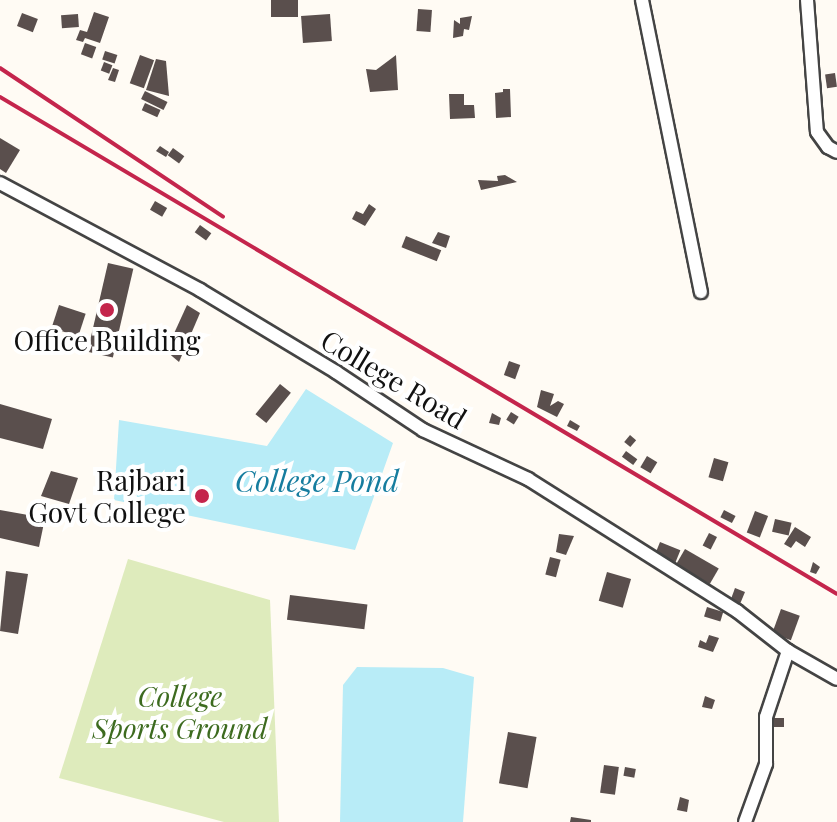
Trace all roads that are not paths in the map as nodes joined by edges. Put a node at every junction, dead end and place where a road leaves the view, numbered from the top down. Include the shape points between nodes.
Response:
1 (642, 0) edge
2 (807, 0) edge
3 (837, 152) edge
4 (0, 183) edge
5 (701, 292) dead end
6 (788, 651) junction
7 (837, 679) edge
8 (745, 822) edge

1 - 5 street
2 - 3 street via 817,132
4 - 6 street, College Road via 200,290 423,430 528,479 737,611
6 - 7 street, College Road
6 - 8 street via 766,717 766,764

